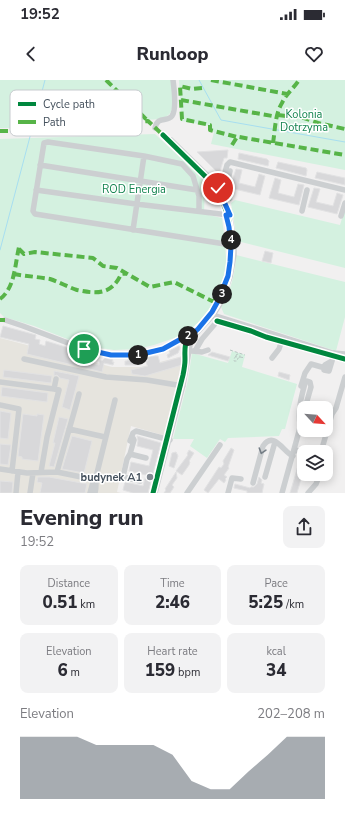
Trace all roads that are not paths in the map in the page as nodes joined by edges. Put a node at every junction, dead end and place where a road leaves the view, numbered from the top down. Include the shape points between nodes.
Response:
1 (173, 80) edge
2 (155, 128) dead end
3 (171, 140) dead end
4 (144, 156) junction
5 (40, 165) junction
6 (230, 171) dead end
7 (140, 181) junction
8 (36, 190) junction
9 (197, 190) junction
10 (307, 190) dead end
11 (345, 190) edge
12 (345, 202) edge
13 (136, 204) junction
14 (199, 211) junction
15 (302, 211) dead end
16 (230, 215) junction
17 (341, 216) dead end
18 (133, 230) junction
19 (225, 244) dead end
20 (213, 315) junction
21 (5, 320) dead end
22 (214, 325) dead end
23 (283, 337) junction
24 (189, 340) junction
25 (208, 350) dead end
26 (192, 351) junction
27 (334, 353) junction
28 (345, 354) edge
29 (272, 358) dead end
30 (24, 359) dead end
31 (345, 377) edge
32 (56, 379) dead end
33 (0, 382) edge
34 (183, 386) junction
35 (54, 389) junction
36 (79, 394) dead end
37 (114, 400) dead end
38 (300, 401) joint
39 (307, 401) edge
40 (0, 406) edge
41 (69, 429) junction
42 (298, 437) edge
43 (105, 438) junction
44 (170, 440) junction
45 (276, 442) junction
46 (220, 444) dead end
47 (323, 445) edge
48 (295, 450) joint
49 (130, 454) junction
50 (293, 456) junction
51 (146, 458) dead end
52 (0, 469) edge
53 (15, 471) junction
54 (256, 471) junction
55 (41, 472) junction
56 (57, 472) junction
57 (33, 473) junction
58 (123, 477) junction
59 (240, 479) dead end
60 (96, 480) junction
61 (152, 481) dead end
62 (317, 481) edge
63 (140, 482) dead end
64 (158, 483) junction
65 (253, 483) dead end
66 (120, 484) dead end
67 (16, 493) edge
68 (30, 493) edge
69 (90, 493) edge
70 (95, 493) edge
71 (156, 493) edge
72 (188, 493) edge
73 (228, 493) edge
74 (282, 493) edge
75 (308, 493) edge

1 - 2 street via 175,111 172,117 159,120
3 - 16 street via 214,181
4 - 5 street via 46,142 43,144
4 - 7 street
4 - 9 street via 182,164 192,173
5 - 7 street
5 - 8 street
6 - 11 street via 226,188 223,179 230,162
7 - 9 street
7 - 13 street
8 - 13 street
8 - 18 street via 33,211 35,214
9 - 14 street
10 - 15 street
12 - 17 street
13 - 14 street
13 - 18 street
14 - 16 street
16 - 20 street via 234,242 232,267 226,290
18 - 19 street
20 - 23 street
20 - 24 street
21 - 24 street via 84,349 114,356 140,354 163,349 181,339
22 - 26 street
23 - 27 street
23 - 29 street via 279,349
24 - 26 street
25 - 26 street
26 - 34 street
27 - 28 street
27 - 38 street via 332,361 326,364 325,368 311,364 305,373 298,399
30 - 34 street via 106,377
31 - 47 street
32 - 35 street
33 - 35 street
34 - 44 street
35 - 55 street via 59,390
36 - 41 street
37 - 43 street
38 - 39 street via 307,381 311,387
40 - 53 street via 18,409
41 - 43 street
41 - 56 street
42 - 48 street
43 - 60 street
44 - 49 street via 134,431
44 - 64 street
45 - 50 street
45 -> 54 street via 265,444
45 - 54 street via 266,478
46 - 72 street
48 - 50 street
49 - 51 street
49 - 58 street
50 - 74 street
52 - 53 street
53 - 57 street
53 - 67 street
54 - 65 street
55 - 56 street
55 - 57 street
56 - 60 street
57 - 68 street
58 - 63 street
58 - 66 street
59 - 73 street via 232,478
60 - 69 street
60 - 70 street
61 - 64 street
62 - 75 street
64 - 71 street

